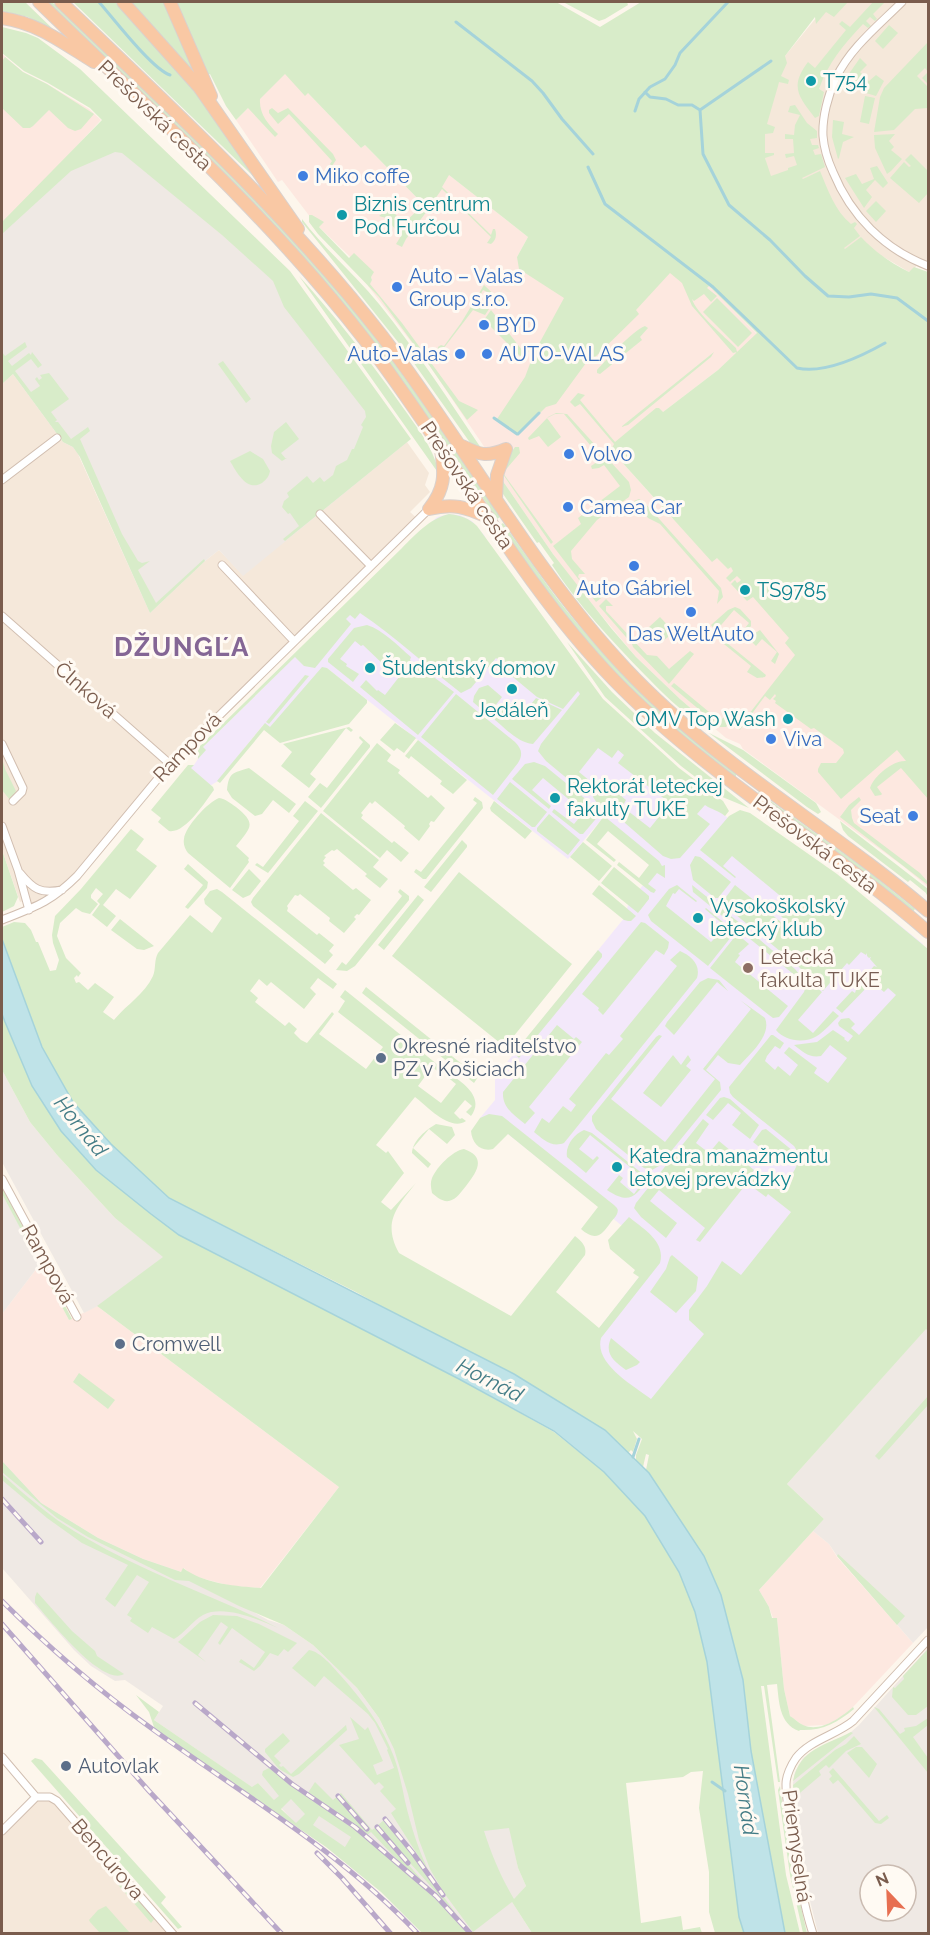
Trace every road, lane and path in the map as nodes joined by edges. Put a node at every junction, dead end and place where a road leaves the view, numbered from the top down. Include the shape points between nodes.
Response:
1 (39, 2) edge
2 (62, 2) edge
3 (123, 2) edge
4 (170, 2) edge
5 (902, 2) edge
6 (2, 18) edge
7 (113, 74) junction
8 (221, 119) junction
9 (307, 246) junction
10 (928, 266) edge
11 (57, 438) dead end
12 (459, 445) junction
13 (441, 446) junction
14 (2, 480) edge
15 (496, 500) junction
16 (429, 509) junction
17 (320, 514) dead end
18 (488, 517) junction
19 (222, 565) dead end
20 (370, 565) junction
21 (2, 616) edge
22 (293, 640) junction
23 (2, 744) edge
24 (170, 764) junction
25 (13, 801) dead end
26 (2, 826) edge
27 (18, 870) junction
28 (64, 889) junction
29 (29, 910) junction
30 (928, 911) edge
31 (2, 920) edge
32 (928, 932) edge
33 (2, 1179) edge
34 (77, 1317) dead end
35 (928, 1640) edge
36 (2, 1758) edge
37 (36, 1797) junction
38 (2, 1831) edge
39 (173, 1934) edge
40 (813, 1934) edge

1 - 7 highway, Prešovská cesta
2 - 9 highway, Prešovská cesta
3 - 8 highway via 186,71
4 - 8 highway
5 - 10 street via 856,48 841,69 824,115 823,138 840,188 859,217 892,248
6 - 7 highway via 35,26
7 - 13 highway, Prešovská cesta via 295,257 368,344
8 - 9 highway via 293,219
9 - 12 highway, Prešovská cesta via 383,338
11 - 14 street
12 - 15 highway, Prešovská cesta
12 - 15 highway via 483,455 506,449 497,475
13 - 16 highway via 443,483
13 - 18 highway, Prešovská cesta
15 - 30 highway, Prešovská cesta via 582,620 662,704
16 - 18 highway via 459,506
16 - 20 street, Rampová
17 - 20 street
18 - 32 highway, Prešovská cesta via 568,627 646,712 727,779
19 - 22 street
20 - 22 street, Rampová
21 - 24 street, Člnková
22 - 24 street, Rampová
23 - 25 street via 23,788
24 - 28 street, Rampová
26 - 27 street
27 - 28 street via 35,889
27 - 29 street
28 - 29 street, Rampová
29 - 31 street, Rampová
33 - 34 street, Rampová
35 - 40 street, Priemyselná via 853,1721 806,1749 790,1769 786,1783 791,1825 800,1885
36 - 37 street
37 - 38 street
37 - 39 street, Bencúrova via 57,1801

